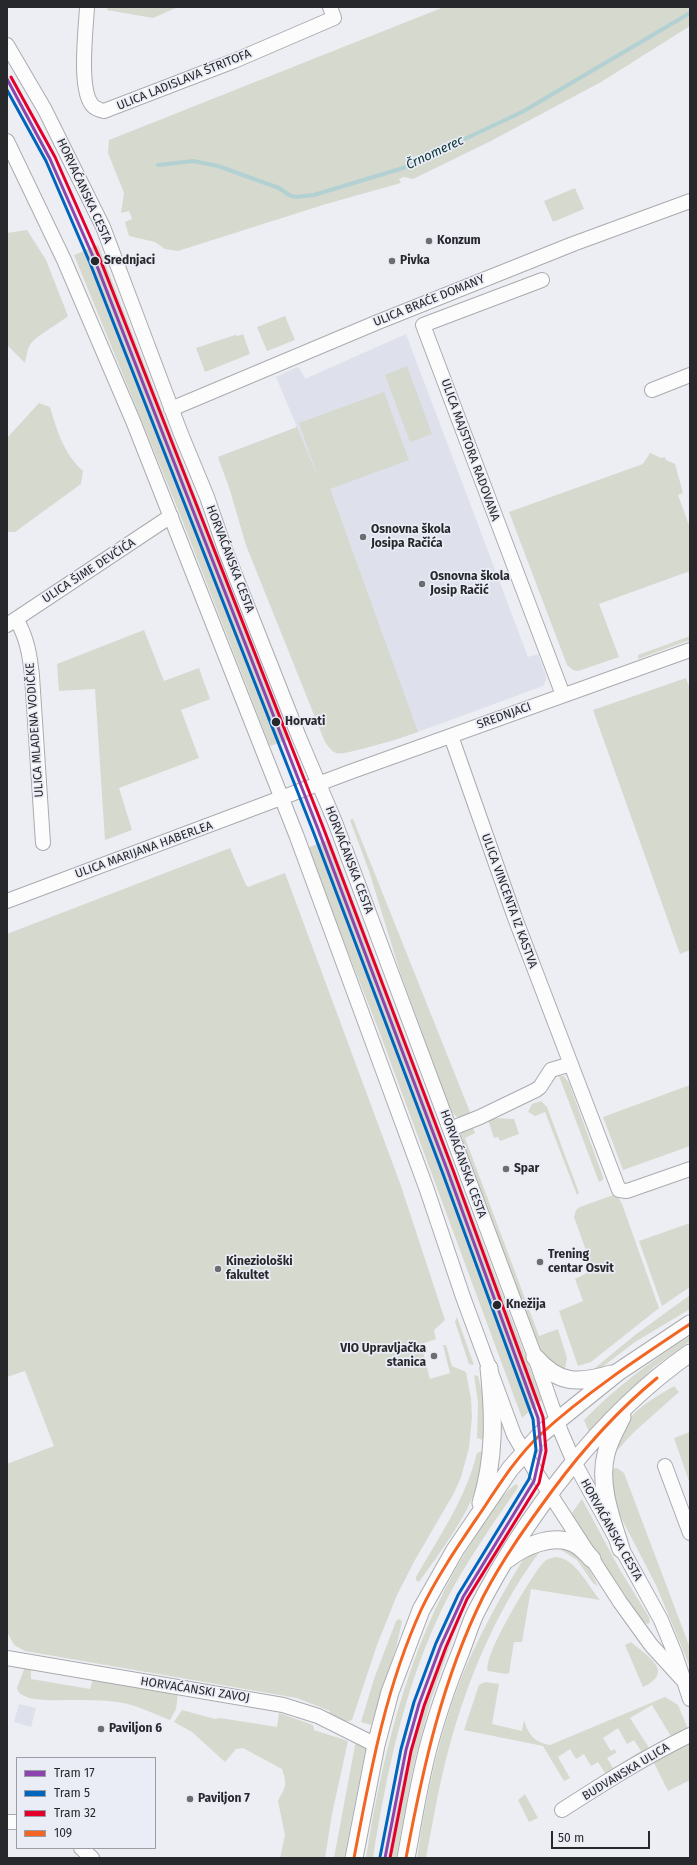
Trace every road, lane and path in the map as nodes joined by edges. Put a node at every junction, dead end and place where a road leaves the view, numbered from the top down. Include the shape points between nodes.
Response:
1 (87, 7) edge
2 (330, 7) edge
3 (7, 45) edge
4 (7, 140) edge
5 (690, 201) edge
6 (542, 280) dead end
7 (690, 376) edge
8 (652, 390) dead end
9 (172, 409) junction
10 (171, 516) junction
11 (12, 622) edge
12 (690, 650) edge
13 (563, 695) junction
14 (451, 736) junction
15 (319, 784) junction
16 (281, 799) junction
17 (43, 843) dead end
18 (7, 901) edge
19 (571, 1064) junction
20 (450, 1129) junction
21 (690, 1169) edge
22 (690, 1324) edge
23 (690, 1353) edge
24 (535, 1357) junction
25 (489, 1368) junction
26 (618, 1372) junction
27 (629, 1403) junction
28 (557, 1420) junction
29 (524, 1452) junction
30 (574, 1462) junction
31 (665, 1466) dead end
32 (550, 1494) junction
33 (475, 1519) junction
34 (690, 1533) edge
35 (621, 1549) junction
36 (592, 1559) junction
37 (503, 1563) junction
38 (7, 1658) edge
39 (682, 1679) junction
40 (690, 1699) edge
41 (690, 1735) edge
42 (376, 1745) junction
43 (562, 1810) dead end
44 (82, 1849) edge
45 (92, 1858) edge
46 (354, 1858) edge
47 (406, 1858) edge

1 - 2 street, ULICA LADISLAVA ŠTRITOFA via 85,86 93,107 104,111 211,70 334,18
3 - 9 street, HORVAĆANSKA CESTA via 45,110 103,227
4 - 10 street, HORVAĆANSKA CESTA via 76,286
5 - 9 street, ULICA BRAĆE DOMANY via 378,322
6 - 13 street, ULICA MAJSTORA RADOVANA via 423,325
7 - 8 street
9 - 15 street, HORVAĆANSKA CESTA
10 - 11 street, ULICA ŠIME DEVČIĆA
10 - 16 street, HORVAĆANSKA CESTA
11 - 17 street, ULICA MLADENA VODIČKE via 29,651
12 - 13 street, SREDNJACI
13 - 14 street, SREDNJACI
14 - 15 street, SREDNJACI
14 - 19 street, ULICA VINCENTA IZ KASTVA via 504,888
15 - 16 street, ULICA MARIJANA HABERLEA
15 - 20 street, HORVAĆANSKA CESTA
16 - 18 street, ULICA MARIJANA HABERLEA
16 - 25 street, HORVAĆANSKA CESTA via 425,1182
19 - 20 street via 551,1070 536,1090
19 - 21 street, ULICA VINCENTA IZ KASTVA via 619,1190 626,1191
20 - 24 street, HORVAĆANSKA CESTA
22 - 26 main road
23 - 27 main road via 650,1383
24 - 26 main road via 548,1371 567,1379 587,1380
24 - 28 street, HORVAĆANSKA CESTA
25 - 29 street, HORVAĆANSKA CESTA via 514,1435
25 - 33 main road via 493,1446 488,1478
26 - 28 main road
27 - 30 main road
27 - 35 main road via 608,1448 604,1474 609,1506
28 - 29 main road
28 - 30 street, HORVAĆANSKA CESTA
29 - 32 street, HORVAĆANSKA CESTA
29 - 33 main road
30 - 32 main road
30 - 35 street, HORVAĆANSKA CESTA
31 - 34 street
32 - 36 street, HORVAĆANSKA CESTA
32 - 37 main road
33 - 42 main road via 421,1610 390,1692
35 - 39 street, HORVAĆANSKA CESTA via 669,1637
36 - 37 main road via 579,1546 557,1540 533,1546
36 - 39 street, HORVAĆANSKA CESTA via 641,1632
37 - 47 main road via 476,1613 441,1703 431,1734
38 - 42 street, HORVAĆANSKI ZAVOJ via 283,1705 318,1716
39 - 40 street, HORVAĆANSKA CESTA
41 - 43 street, BUDVANSKA ULICA via 610,1778
42 - 46 main road
44 - 45 street

